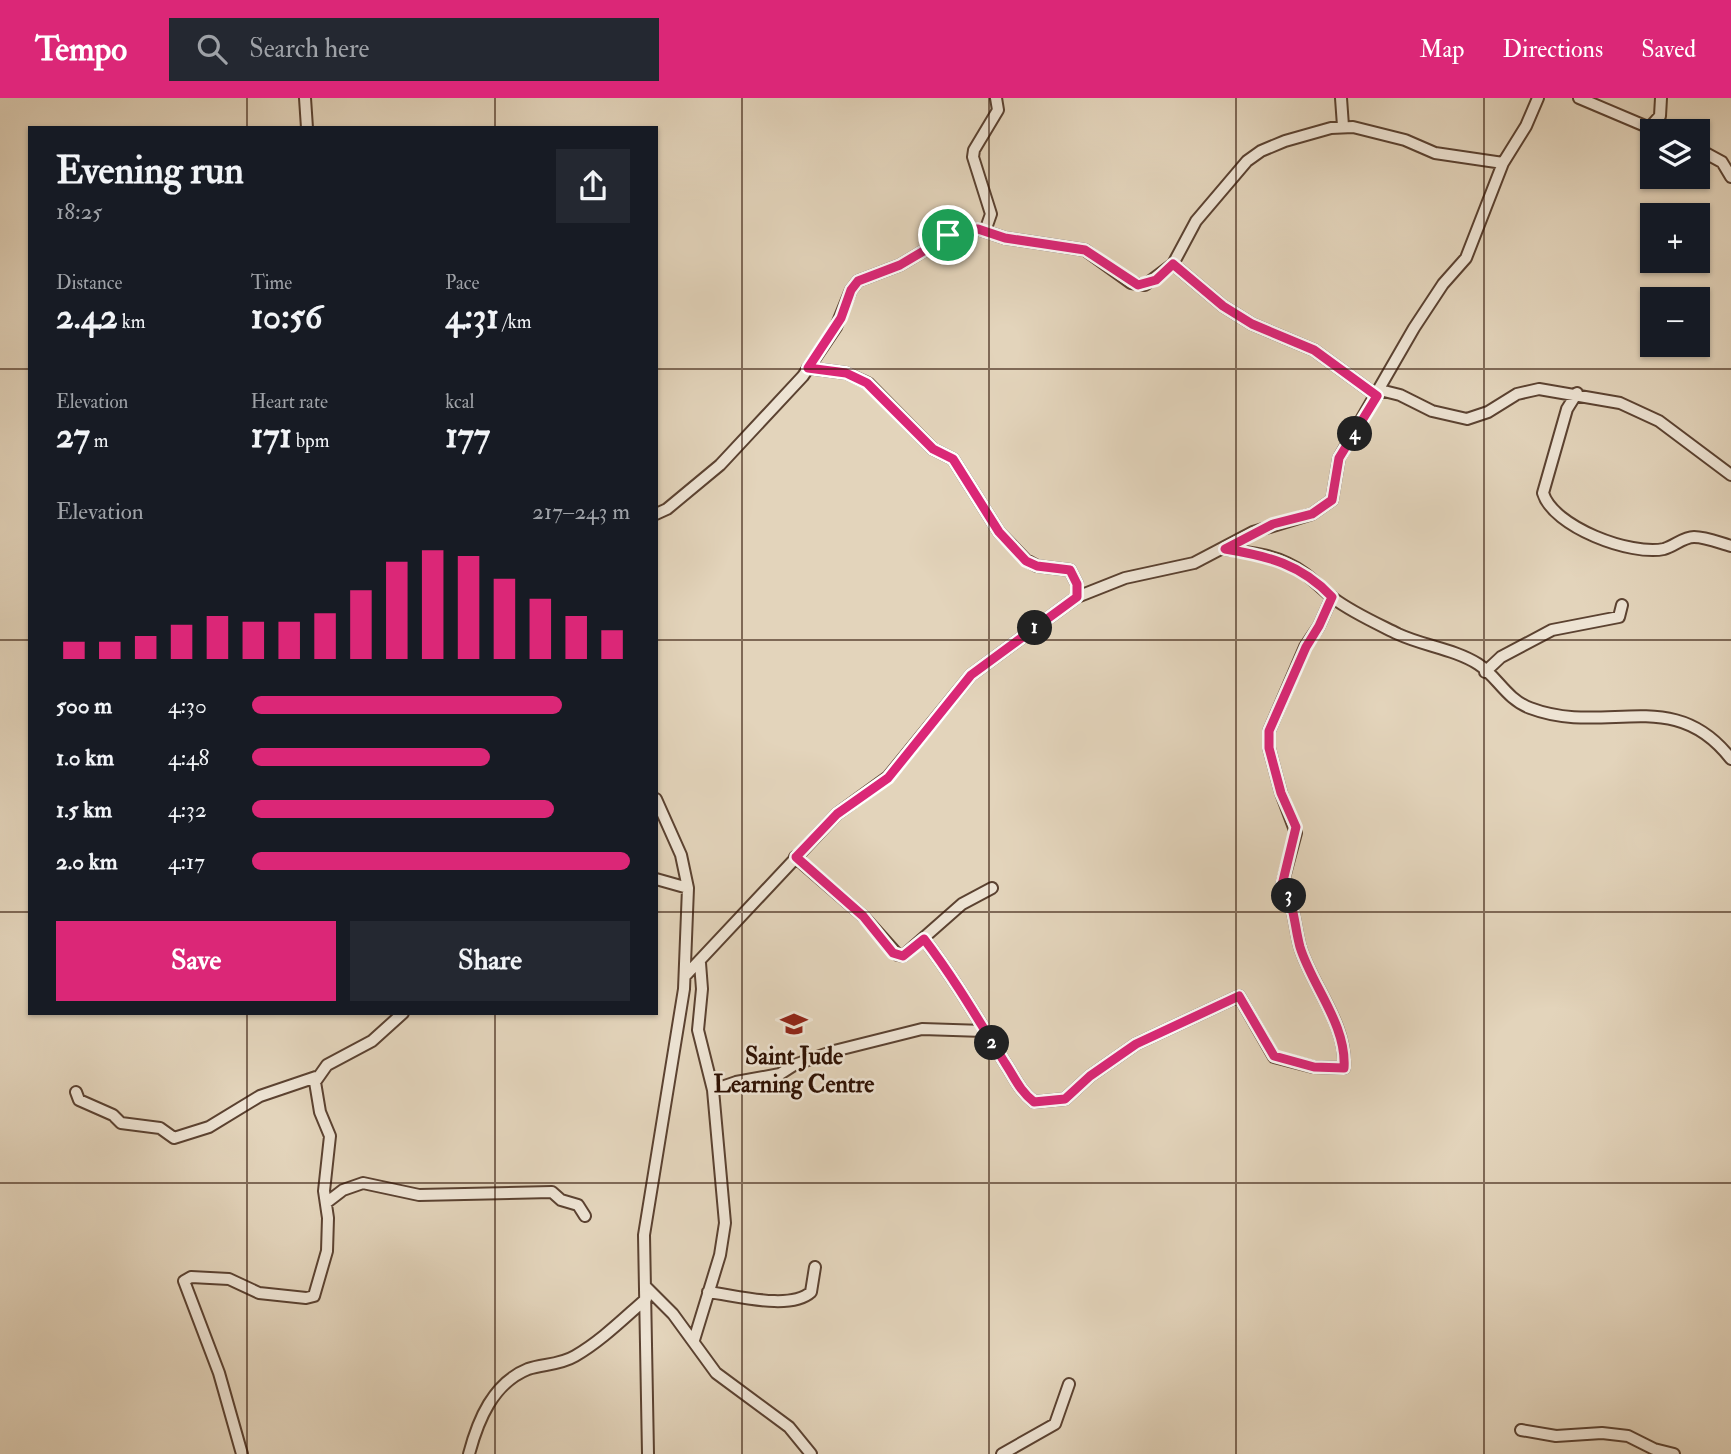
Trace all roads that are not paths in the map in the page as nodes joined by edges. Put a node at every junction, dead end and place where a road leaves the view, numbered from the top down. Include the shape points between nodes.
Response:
1 (305, 98) edge
2 (996, 98) edge
3 (1341, 98) edge
4 (1538, 98) edge
5 (1578, 98) edge
6 (1661, 98) edge
7 (1658, 119) edge
8 (1640, 124) edge
9 (307, 126) edge
10 (1343, 126) junction
11 (1710, 156) edge
12 (1503, 163) junction
13 (1731, 177) edge
14 (985, 231) junction
15 (1173, 264) junction
16 (808, 368) junction
17 (1379, 393) junction
18 (1577, 393) junction
19 (1731, 475) edge
20 (658, 513) edge
21 (1731, 546) edge
22 (1225, 549) junction
23 (1077, 597) junction
24 (1332, 597) junction
25 (1622, 605) dead end
26 (1485, 672) junction
27 (1731, 759) edge
28 (658, 803) edge
29 (796, 857) junction
30 (658, 880) edge
31 (688, 888) junction
32 (992, 888) dead end
33 (924, 939) junction
34 (700, 963) junction
35 (685, 976) junction
36 (401, 1015) edge
37 (984, 1031) junction
38 (316, 1077) junction
39 (713, 1090) junction
40 (76, 1092) dead end
41 (326, 1203) junction
42 (585, 1216) dead end
43 (814, 1268) dead end
44 (645, 1286) junction
45 (708, 1292) junction
46 (646, 1299) junction
47 (694, 1340) junction
48 (1069, 1384) dead end
49 (1521, 1430) dead end
50 (242, 1454) edge
51 (469, 1454) edge
52 (648, 1454) edge
53 (811, 1454) edge
54 (1002, 1454) edge
55 (1674, 1454) edge

1 - 9 street
2 - 14 street via 998,110 973,157 991,214
3 - 10 street
4 - 12 street
5 - 8 street
6 - 7 street
10 - 12 street via 1386,134 1435,153
10 - 15 street via 1285,141 1247,161 1196,221
11 - 13 street via 1722,162
12 - 17 street via 1469,251 1414,328
14 - 15 street via 1085,250 1138,285 1156,280
14 - 16 street via 959,230 900,265 858,281 841,318
15 - 17 street via 1223,306 1252,324 1314,350
16 - 20 street via 720,465
16 - 23 street via 846,373 867,383 933,449 953,459 999,532 1026,561 1070,570
17 - 18 street via 1400,395 1432,411 1468,419 1526,391
17 - 22 street via 1339,458 1332,500 1312,514 1263,528
18 - 19 street via 1620,403 1659,421
18 - 21 street via 1567,409 1543,493 1545,502 1567,524 1637,547 1664,549 1691,537
22 - 23 street via 1194,563 1125,578
22 - 24 street via 1287,563 1314,578
23 - 29 street via 971,675 888,778 837,814
24 - 26 street via 1397,633 1480,665
24 - 37 street via 1268,734 1281,793 1296,827 1282,885 1293,905 1300,947 1340,1041 1344,1068 1314,1067 1274,1056 1239,996 1136,1044 1065,1099 1039,1103 1016,1086
25 - 26 street via 1619,617 1552,630 1501,657
26 - 27 street via 1504,692 1530,708 1590,719 1677,718 1705,732
28 - 31 street via 681,855
29 - 33 street via 863,916 893,953 903,956
29 - 34 street
30 - 31 street
31 - 35 street
32 - 33 street via 962,904
33 - 37 street
34 - 35 street
34 - 39 street via 698,1030
35 - 44 street via 644,1235
36 - 38 street via 372,1041 340,1055
37 - 39 street via 922,1030 834,1051 780,1074
38 - 40 street via 260,1096 209,1127 174,1138 160,1128 121,1124 113,1115 79,1100
38 - 41 street via 320,1112 330,1136
39 - 45 street via 725,1223
41 - 42 street via 363,1183 419,1195 552,1192 578,1205
41 - 50 street via 327,1251 311,1298 259,1293 229,1279 191,1277 184,1281 219,1373
43 - 45 street via 811,1292 796,1299 750,1299
44 - 46 street
44 - 47 street
45 - 47 street
46 - 51 street via 572,1358 531,1368 505,1384 477,1426
46 - 52 street
47 - 53 street via 716,1373 789,1427
48 - 54 street via 1055,1424
49 - 55 street via 1556,1436 1628,1436

